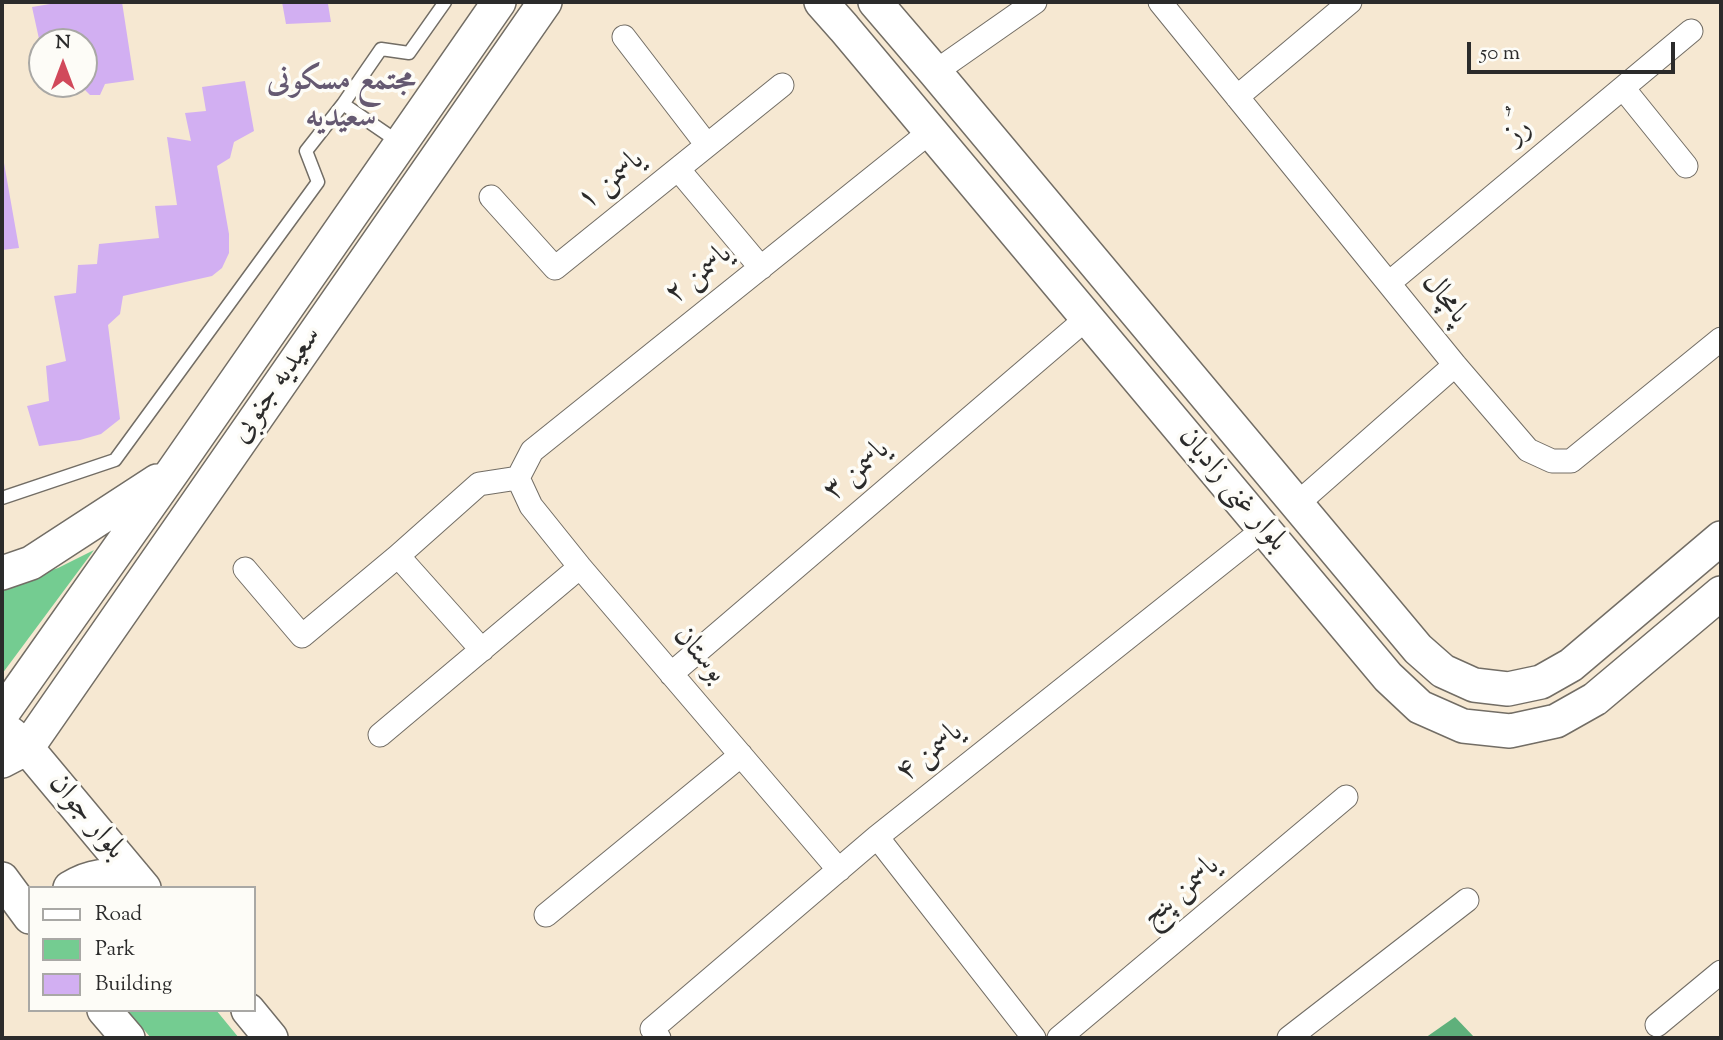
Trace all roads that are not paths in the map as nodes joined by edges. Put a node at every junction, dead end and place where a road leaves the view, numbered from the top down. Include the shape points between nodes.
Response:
1 (445, 2) edge
2 (499, 2) edge
3 (545, 2) edge
4 (821, 2) edge
5 (875, 2) edge
6 (1035, 2) edge
7 (1160, 2) edge
8 (1350, 2) edge
9 (1691, 31) dead end
10 (624, 37) dead end
11 (935, 72) junction
12 (782, 85) dead end
13 (1623, 88) junction
14 (1237, 97) junction
15 (343, 104) junction
16 (931, 131) junction
17 (400, 143) junction
18 (707, 145) junction
19 (1686, 166) dead end
20 (678, 169) junction
21 (491, 197) dead end
22 (761, 268) junction
23 (1389, 283) junction
24 (1087, 318) junction
25 (1721, 339) edge
26 (1455, 365) junction
27 (174, 470) junction
28 (518, 478) junction
29 (2, 498) edge
30 (1297, 504) junction
31 (1264, 529) junction
32 (1721, 538) edge
33 (398, 556) junction
34 (580, 567) junction
35 (245, 569) dead end
36 (2, 573) edge
37 (1721, 593) edge
38 (482, 650) junction
39 (671, 674) junction
40 (2, 713) edge
41 (2, 725) edge
42 (380, 735) dead end
43 (14, 755) edge
44 (741, 755) junction
45 (1346, 797) dead end
46 (877, 837) junction
47 (839, 870) junction
48 (2, 879) edge
49 (139, 882) edge
50 (74, 886) edge
51 (1467, 900) dead end
52 (28, 915) edge
53 (546, 915) dead end
54 (1721, 972) edge
55 (106, 1012) edge
56 (250, 1012) edge
57 (1657, 1025) dead end
58 (128, 1038) edge
59 (271, 1038) edge
60 (659, 1038) edge
61 (1034, 1038) edge
62 (1059, 1038) edge
63 (1289, 1038) edge

1 - 15 lane via 409,53 381,49
2 - 17 street, سعیدیه جنوبی
3 - 43 street, سعیدیه جنوبی
4 - 16 street, بلوار غنی زادیان
5 - 11 street, بلوار غنی زادیان
6 - 11 street
7 - 14 street, پامچال
8 - 14 street
9 - 13 street, رُز
10 - 18 street
11 - 30 street, بلوار غنی زادیان
12 - 18 street, یاسمن ۱
13 - 19 street
13 - 23 street, رُز
14 - 23 street, پامچال
15 - 17 lane
15 - 29 lane via 306,151 318,182 115,460
16 - 22 street, یاسمن ۲
16 - 24 street, بلوار غنی زادیان
17 - 27 street, سعیدیه جنوبی
18 - 20 street, یاسمن ۱
20 - 21 street, یاسمن ۱ via 555,268
20 - 22 street
22 - 28 street, یاسمن ۲ via 532,451
23 - 26 street, پامچال
24 - 31 street, بلوار غنی زادیان
24 - 39 street, یاسمن ۳
25 - 26 street, پامچال via 1572,461 1552,461 1528,450
26 - 30 street
27 - 36 street via 40,557
27 - 40 street, سعیدیه جنوبی
28 - 33 street via 479,484
28 - 34 street, بوستان via 531,506
30 - 31 street
30 - 32 street, بلوار غنی زادیان via 1418,649 1443,671 1474,685 1508,689 1541,682 1571,665
31 - 37 street, بلوار غنی زادیان via 1388,677 1420,707 1463,726 1510,731 1556,721 1595,699
31 - 46 street, یاسمن ۴
33 - 35 street via 302,636
33 - 38 street
34 - 38 street
34 - 39 street, بوستان
38 - 42 street
39 - 44 street, بوستان
41 - 43 street, بلوار جوان
43 - 49 street, بلوار جوان
44 - 47 street, بوستان
44 - 53 street
45 - 62 street, یاسمن پنج
46 - 47 street, یاسمن ۴
46 - 61 street
47 - 60 street, یاسمن ۴ via 652,1029
48 - 52 street
49 - 50 street via 109,875
51 - 63 street
54 - 57 street
55 - 58 street
56 - 59 street

